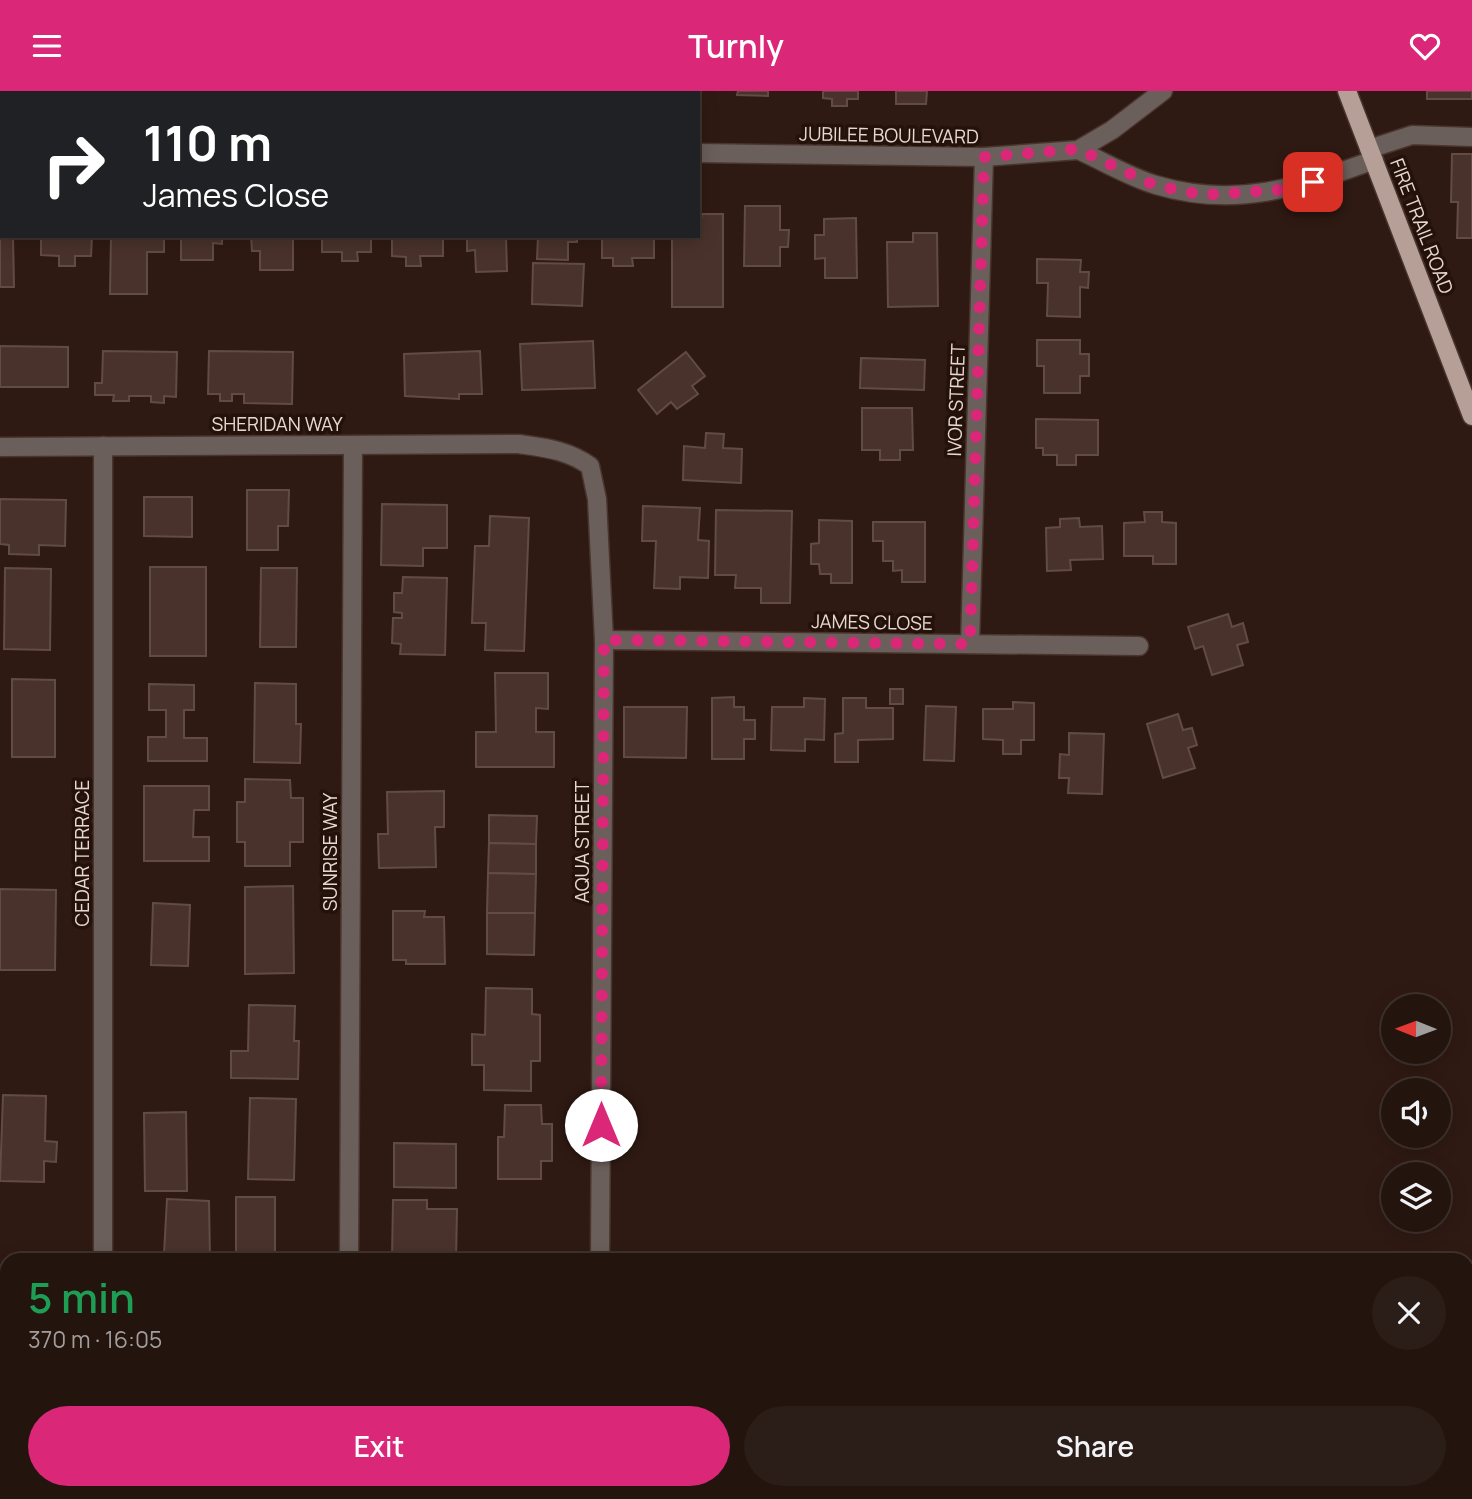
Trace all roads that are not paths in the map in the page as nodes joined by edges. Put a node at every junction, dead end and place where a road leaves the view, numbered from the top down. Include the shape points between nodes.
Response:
1 (1163, 91) edge
2 (1347, 91) edge
3 (1472, 137) edge
4 (1078, 149) junction
5 (700, 153) edge
6 (1372, 155) junction
7 (984, 157) junction
8 (1472, 416) edge
9 (354, 445) junction
10 (103, 446) junction
11 (0, 447) edge
12 (555, 449) joint
13 (604, 640) junction
14 (970, 644) junction
15 (1139, 646) dead end
16 (103, 1253) edge
17 (349, 1253) edge
18 (600, 1253) edge

1 - 4 street, JUBILEE BOULEVARD
2 - 6 main road, FIRE TRAIL ROAD
3 - 6 street via 1412,135
4 - 6 street via 1154,185 1203,195 1293,189
4 - 7 street, JUBILEE BOULEVARD
5 - 7 street, JUBILEE BOULEVARD
6 - 8 main road, FIRE TRAIL ROAD
7 - 14 street, IVOR STREET
9 - 10 street, SHERIDAN WAY
9 - 12 street, SHERIDAN WAY via 519,444
9 - 17 street, SUNRISE WAY
10 - 11 street, SHERIDAN WAY
10 - 16 street, CEDAR TERRACE
12 - 13 street, AQUA STREET via 590,466 597,499
13 - 14 street, JAMES CLOSE
13 - 18 street, AQUA STREET
14 - 15 street, JAMES CLOSE

